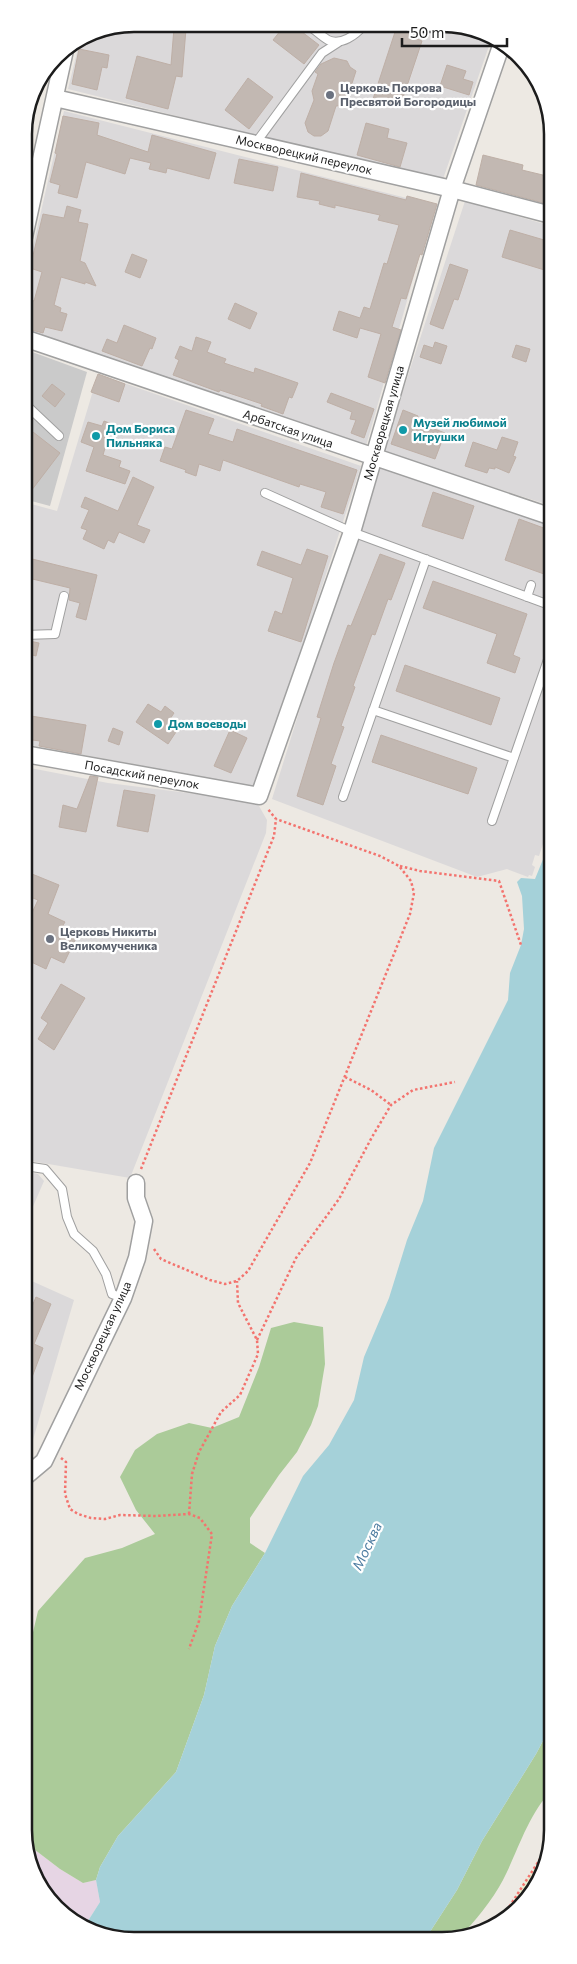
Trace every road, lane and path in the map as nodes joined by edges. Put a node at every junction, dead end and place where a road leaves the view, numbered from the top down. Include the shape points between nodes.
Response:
1 (317, 32) edge
2 (359, 32) edge
3 (339, 42) junction
4 (499, 51) edge
5 (62, 63) edge
6 (55, 98) junction
7 (255, 144) junction
8 (452, 189) junction
9 (33, 197) edge
10 (544, 213) edge
11 (33, 341) edge
12 (33, 411) edge
13 (59, 436) dead end
14 (374, 459) junction
15 (265, 493) dead end
16 (544, 515) edge
17 (352, 532) junction
18 (426, 559) junction
19 (531, 585) dead end
20 (64, 596) dead end
21 (527, 597) junction
22 (544, 603) edge
23 (33, 635) edge
24 (544, 671) edge
25 (373, 710) junction
26 (33, 755) edge
27 (514, 758) junction
28 (259, 796) junction
29 (342, 797) dead end
30 (276, 819) junction
31 (492, 821) dead end
32 (399, 866) junction
33 (521, 945) dead end
34 (345, 1077) junction
35 (455, 1082) dead end
36 (392, 1105) junction
37 (32, 1167) edge
38 (136, 1183) joint
39 (143, 1232) junction
40 (237, 1281) junction
41 (123, 1298) junction
42 (257, 1340) junction
43 (44, 1461) junction
44 (32, 1471) edge
45 (189, 1514) junction
46 (189, 1648) dead end
47 (540, 1859) edge
48 (510, 1906) edge

1 - 3 lane via 328,40
2 - 3 lane
3 - 7 lane via 322,54
4 - 8 street, Москворецкая улица
5 - 6 street
6 - 7 street, Москворецкий переулок
6 - 9 street
7 - 8 street, Москворецкий переулок
8 - 10 street, Москворецкий переулок
8 - 14 street, Москворецкая улица
11 - 14 street, Арбатская улица
12 - 13 lane
14 - 16 street, Арбатская улица
14 - 17 street, Москворецкая улица
15 - 17 lane
17 - 18 lane
17 - 28 street, Москворецкая улица
18 - 21 lane
18 - 25 lane
19 - 21 lane
20 - 23 lane via 55,634
21 - 22 lane
24 - 27 lane
25 - 27 lane
25 - 29 lane
26 - 28 street, Посадский переулок
27 - 31 lane
28 - 30 path
30 - 32 path via 380,856
30 - 38 path via 274,836
32 - 33 path via 499,881
32 - 34 path via 411,881 414,893 410,914
34 - 36 path
34 - 40 path via 310,1163 248,1271
35 - 36 path via 413,1090
36 - 42 path via 339,1199 296,1258
37 - 41 lane via 45,1169 62,1189 74,1234 93,1251 106,1274 112,1294
38 - 39 street, Москворецкая улица via 136,1198 144,1221
39 - 40 path via 161,1260 210,1280 225,1284
39 - 41 street, Москворецкая улица
40 - 42 path via 238,1303
41 - 43 street, Москворецкая улица
42 - 45 path via 258,1354 240,1395 222,1412 199,1452 192,1474
43 - 44 street, Москворецкая улица
43 - 45 path via 56,1454 66,1462 65,1494 70,1509 78,1514 105,1519 120,1515
45 - 46 path via 200,1518 212,1534 199,1621
47 - 48 path

